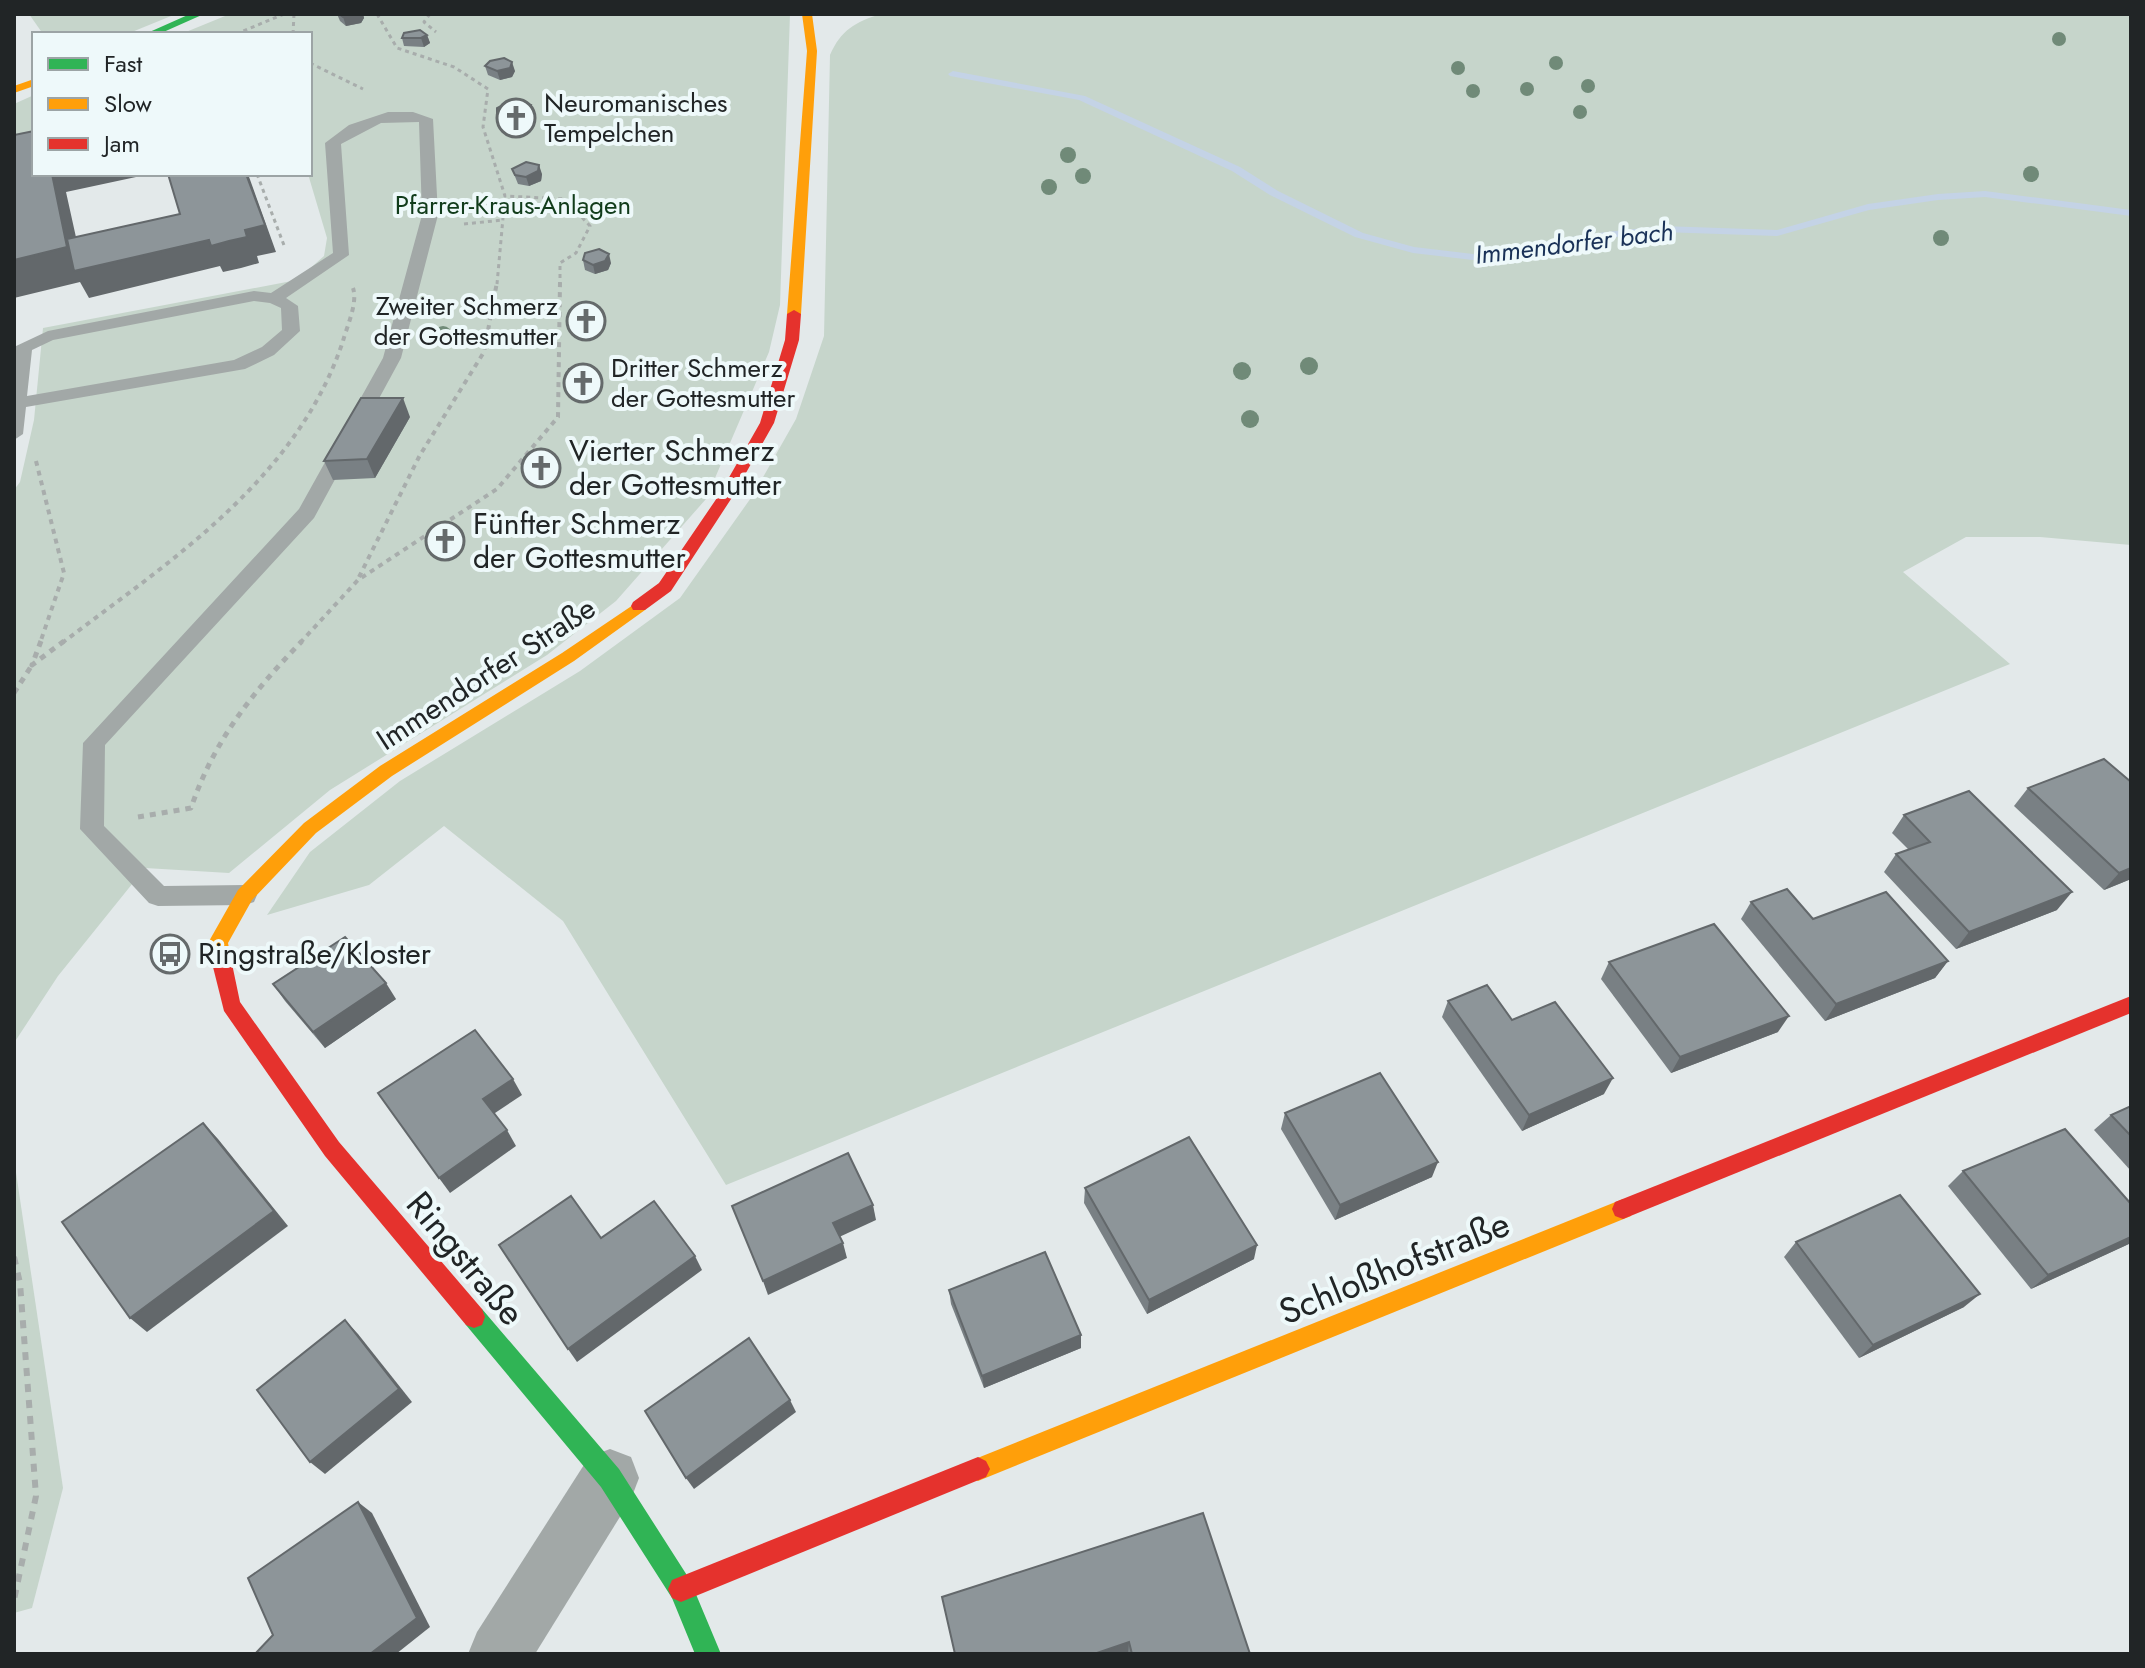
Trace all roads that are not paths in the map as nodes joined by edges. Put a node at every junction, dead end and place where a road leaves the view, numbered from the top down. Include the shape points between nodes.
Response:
1 (199, 14) edge
2 (807, 14) edge
3 (155, 32) edge
4 (274, 298) junction
5 (17, 403) junction
6 (14, 434) edge
7 (245, 895) junction
8 (2131, 1004) edge
9 (610, 1478) junction
10 (681, 1589) junction
11 (499, 1654) edge
12 (708, 1654) edge

1 - 3 street
2 - 7 street, Immendorfer Straße via 812,51 792,340 767,423 726,496 665,587 568,657 386,771 310,828
4 - 5 lane via 254,296 48,336 23,347
4 - 5 lane via 289,306 291,331 268,351 239,365
4 - 7 lane via 341,255 333,143 353,127 387,116 426,119 430,215 392,358 307,513 94,743 92,829 158,896
5 - 6 lane
7 - 9 street, Ringstraße via 218,943 231,1005 332,1149
8 - 10 street, Schloßhofstraße
9 - 10 street, Ringstraße
9 - 11 street
10 - 12 street, Ringstraße

